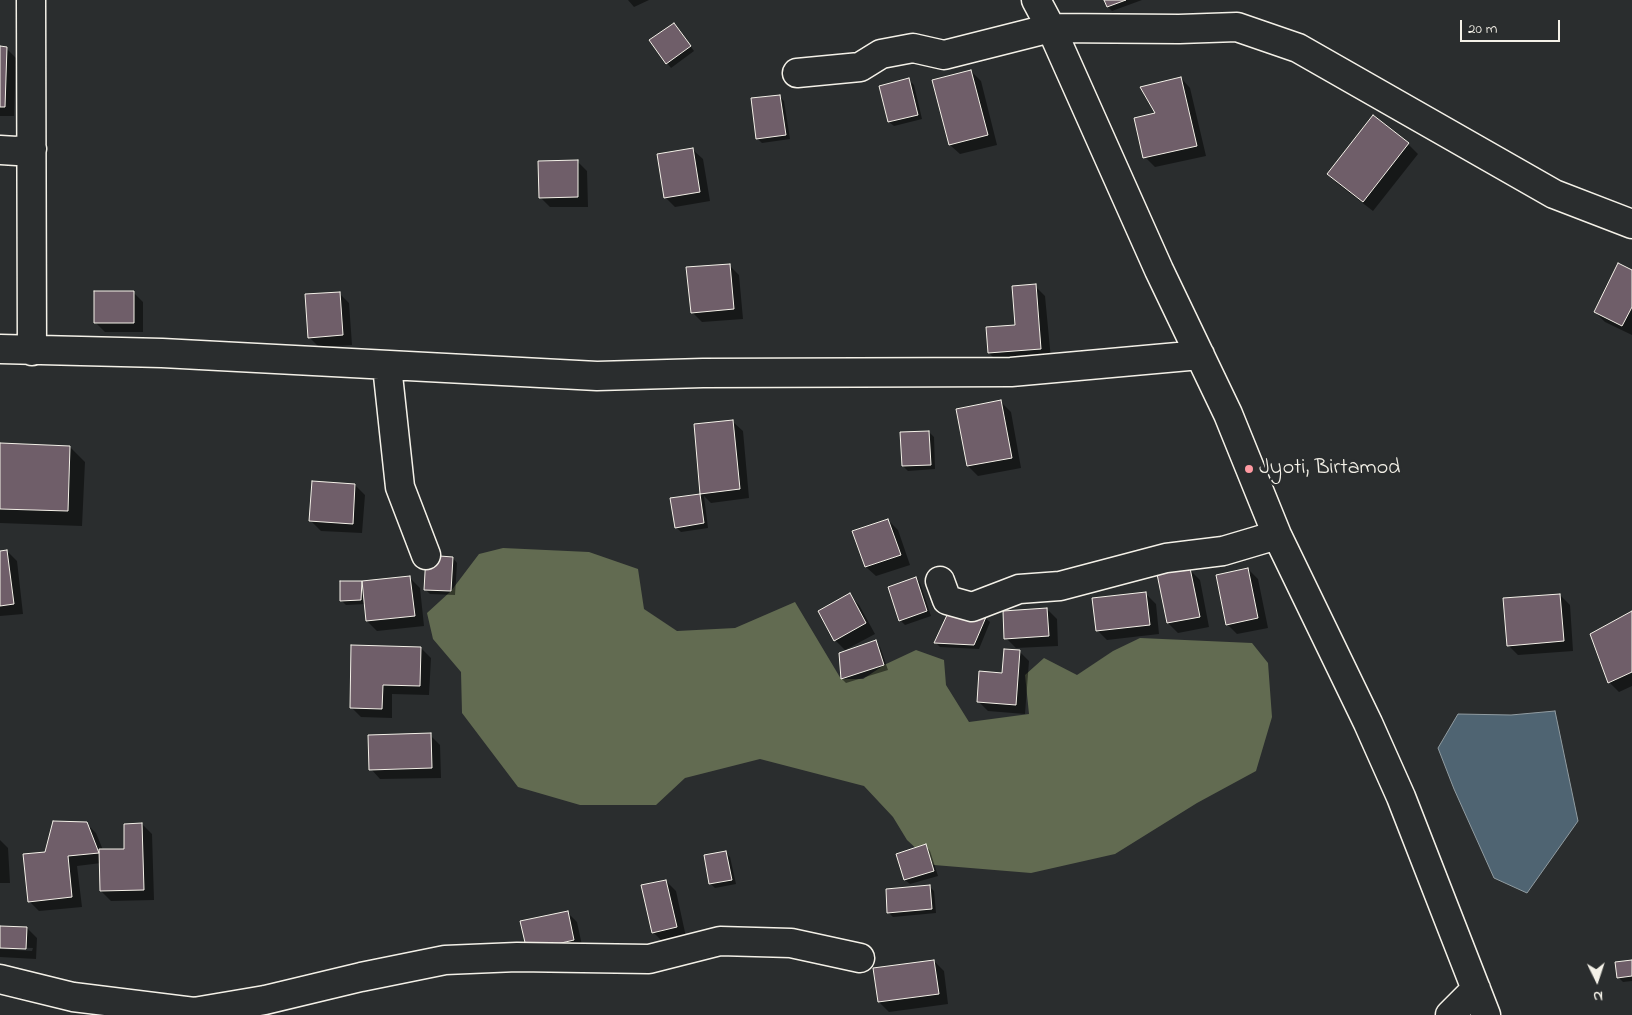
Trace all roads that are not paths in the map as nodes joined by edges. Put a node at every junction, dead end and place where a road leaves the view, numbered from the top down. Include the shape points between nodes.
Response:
1 (31, 0) edge
2 (1036, 0) edge
3 (1051, 28) junction
4 (797, 73) dead end
5 (32, 149) junction
6 (0, 150) edge
7 (1632, 224) edge
8 (0, 349) edge
9 (32, 351) junction
10 (1200, 355) junction
11 (387, 366) junction
12 (1278, 535) junction
13 (426, 555) dead end
14 (940, 581) dead end
15 (860, 958) dead end
16 (0, 979) edge
17 (1476, 989) junction
18 (1450, 1015) edge
19 (1486, 1015) edge

1 - 5 street
2 - 3 street
3 - 4 street via 944,55 913,48 881,54 860,67
3 - 7 street via 1238,27 1298,48 1554,194
3 - 10 street
5 - 6 street
5 - 9 street
8 - 9 street
9 - 11 street via 162,353
10 - 11 street via 1011,372 597,376
10 - 12 street
11 - 13 street via 400,487
12 - 14 street via 1222,551 1166,558 1060,586 1019,589 972,607 947,600
12 - 17 street via 1401,797
15 - 16 street via 791,943 720,940 649,959 517,957 445,960 265,1000 194,1012 73,997
17 - 18 street
17 - 19 street

